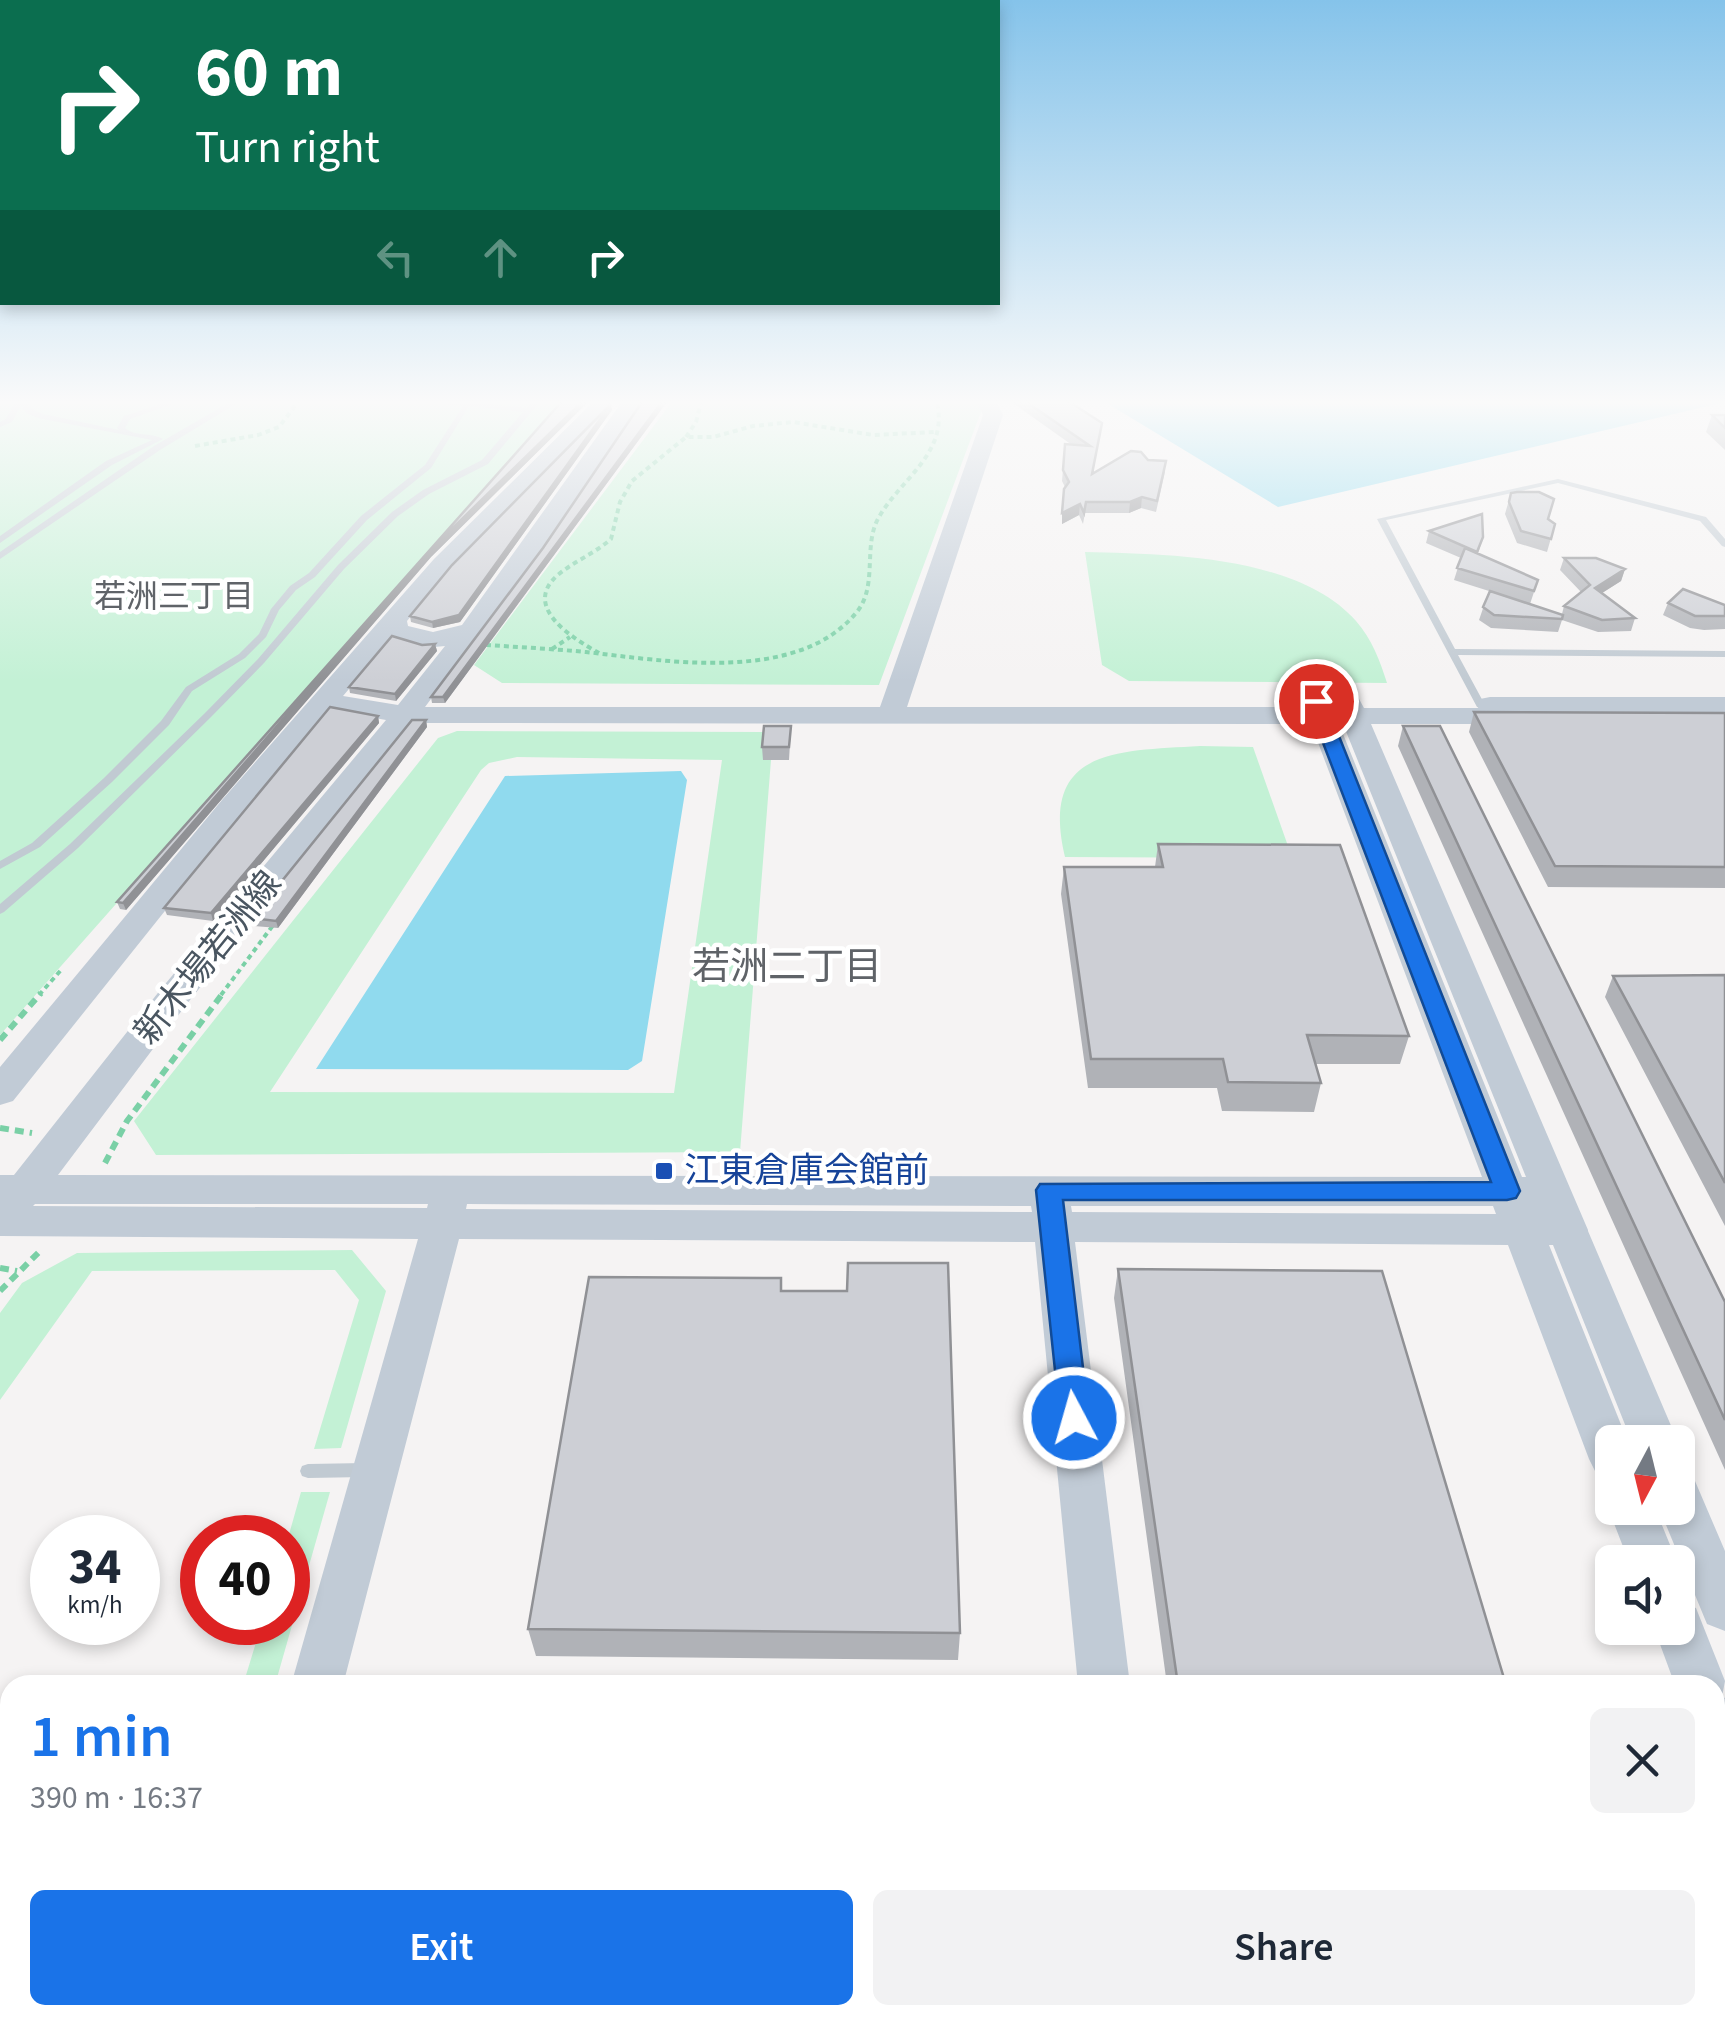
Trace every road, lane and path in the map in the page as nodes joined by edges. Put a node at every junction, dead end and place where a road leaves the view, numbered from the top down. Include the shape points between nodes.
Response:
1 (65, 494) edge
2 (92, 494) edge
3 (394, 494) edge
4 (424, 494) edge
5 (495, 494) edge
6 (513, 494) edge
7 (572, 494) edge
8 (584, 494) edge
9 (625, 494) edge
10 (899, 494) edge
11 (966, 494) edge
12 (1500, 494) edge
13 (1606, 494) edge
14 (0, 540) edge
15 (1725, 544) edge
16 (0, 556) edge
17 (442, 564) junction
18 (520, 566) junction
19 (394, 621) junction
20 (476, 637) junction
21 (570, 637) junction
22 (550, 649) junction
23 (1452, 652) junction
24 (602, 654) junction
25 (1725, 654) edge
26 (324, 700) junction
27 (1480, 705) junction
28 (1725, 705) edge
29 (412, 707) junction
30 (894, 709) junction
31 (1335, 710) junction
32 (1725, 717) edge
33 (0, 866) edge
34 (0, 910) edge
35 (274, 924) edge
36 (0, 1092) edge
37 (105, 1163) dead end
38 (13, 1188) edge
39 (1507, 1191) junction
40 (447, 1206) junction
41 (1051, 1209) junction
42 (1560, 1211) junction
43 (0, 1220) edge
44 (1522, 1230) junction
45 (48, 1242) dead end
46 (0, 1268) edge
47 (18, 1271) junction
48 (0, 1291) edge
49 (1599, 1425) edge
50 (1648, 1425) edge
51 (308, 1470) dead end
52 (376, 1470) junction
53 (1690, 1525) edge
54 (1725, 1608) edge
55 (1686, 1645) edge
56 (320, 1675) edge
57 (1103, 1675) edge
58 (1697, 1675) edge

1 - 14 lane
2 - 16 lane
3 - 33 lane via 293,588 242,656 190,689 108,780 36,844
4 - 34 lane via 341,567 208,715
5 - 17 street
6 - 17 street
7 - 18 street
8 - 18 street
9 - 21 path via 611,539 546,588 548,613
10 - 24 path via 876,522 865,598 841,626 789,651 738,661 679,664
11 - 30 street
12 - 23 lane via 1381,519
13 - 15 lane via 1703,519
17 - 19 street
18 - 20 street, 新木場若洲線
19 - 20 street via 414,639
19 - 26 street
20 - 22 path
20 - 29 street, 新木場若洲線
21 - 22 path
21 - 24 path
22 - 24 path
23 - 25 lane
23 - 27 lane
26 - 29 street
26 - 36 street
27 - 28 street
27 - 31 street
29 - 30 street
29 - 38 street, 新木場若洲線
30 - 31 street
31 - 32 street
31 - 39 street
31 - 42 street
35 - 37 path via 127,1122
38 - 40 street
38 - 43 street, 新木場若洲線
39 - 41 street
39 - 42 street
39 - 44 street
40 - 41 street
40 - 43 street
40 - 52 street
41 - 44 street
41 - 57 street
42 - 44 street
42 - 50 street
44 - 49 street
45 - 47 path
46 - 47 path
47 - 48 path
51 - 52 lane
52 - 56 street
53 - 54 street
55 - 58 street

